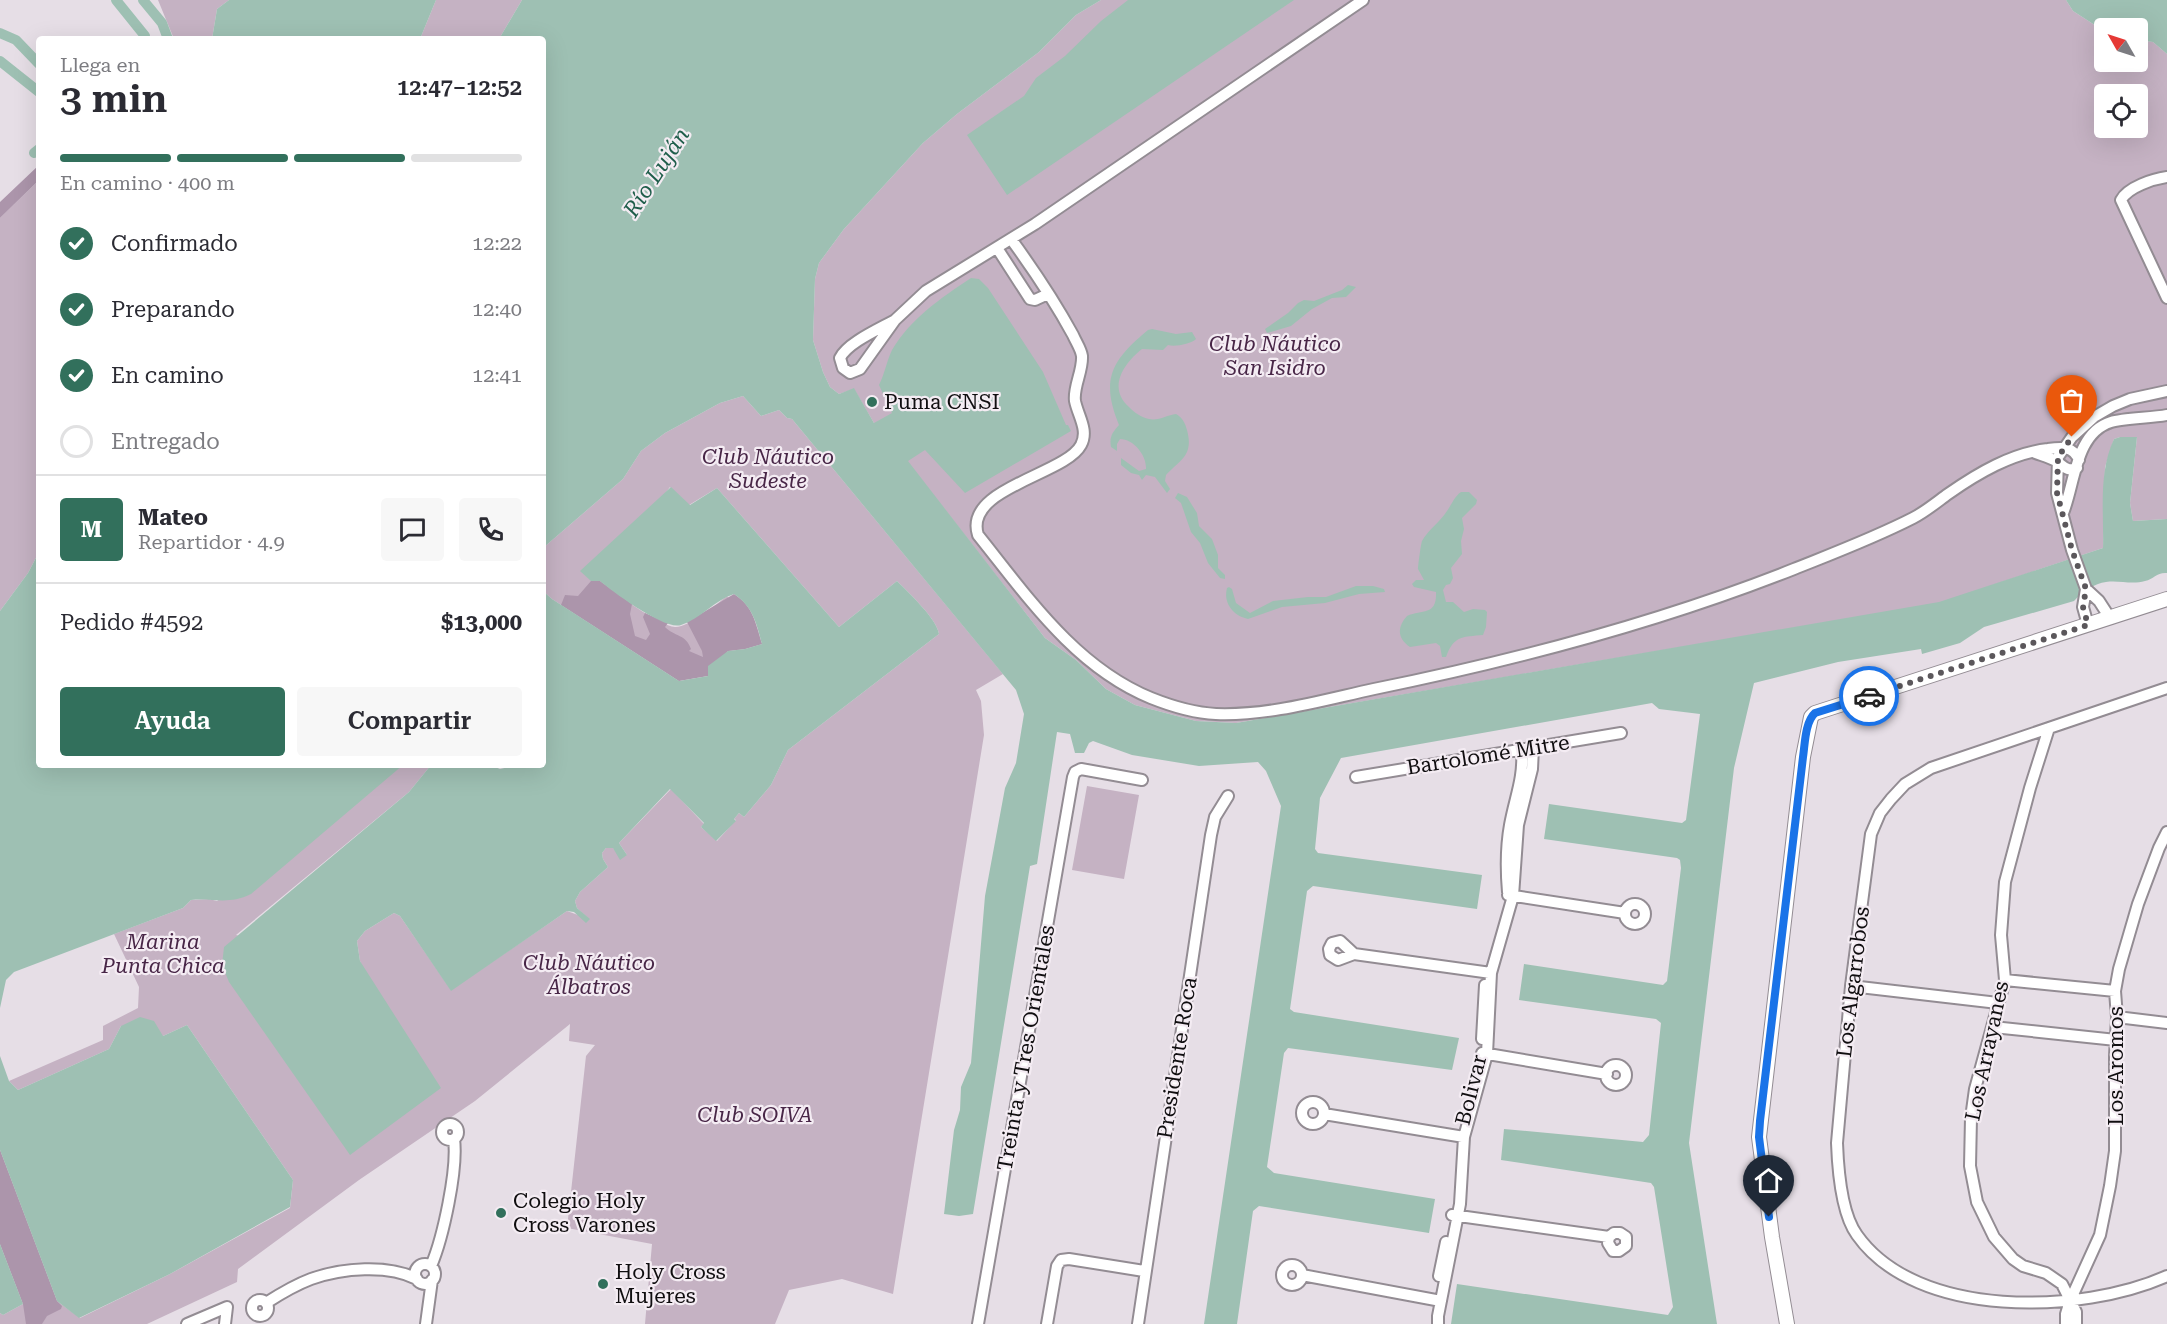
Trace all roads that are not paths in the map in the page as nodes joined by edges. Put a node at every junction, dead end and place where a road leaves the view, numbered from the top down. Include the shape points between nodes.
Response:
1 (1363, 0) edge
2 (2167, 177) edge
3 (1011, 238) junction
4 (998, 248) junction
5 (1048, 294) junction
6 (2167, 298) edge
7 (895, 320) junction
8 (2167, 391) edge
9 (2167, 415) edge
10 (2064, 447) junction
11 (2033, 451) junction
12 (2057, 462) junction
13 (2078, 464) junction
14 (2063, 513) junction
15 (2086, 587) junction
16 (2167, 599) edge
17 (2110, 618) junction
18 (2088, 625) junction
19 (2167, 688) edge
20 (2049, 728) junction
21 (1621, 733) dead end
22 (1527, 749) junction
23 (1356, 777) dead end
24 (1142, 780) dead end
25 (1228, 796) dead end
26 (2167, 832) edge
27 (1511, 895) junction
28 (1626, 913) dead end
29 (1349, 953) dead end
30 (1489, 973) junction
31 (2005, 980) junction
32 (1851, 986) junction
33 (2115, 991) junction
34 (1998, 1003) junction
35 (2117, 1017) junction
36 (2167, 1023) edge
37 (1993, 1027) junction
38 (2116, 1040) junction
39 (1485, 1054) junction
40 (1607, 1074) dead end
41 (1324, 1114) dead end
42 (1462, 1137) junction
43 (454, 1139) dead end
44 (1455, 1216) junction
45 (1609, 1237) dead end
46 (431, 1266) junction
47 (1144, 1271) junction
48 (1302, 1275) dead end
49 (2167, 1276) edge
50 (432, 1280) junction
51 (418, 1281) junction
52 (1438, 1300) junction
53 (429, 1301) junction
54 (2070, 1301) junction
55 (266, 1303) dead end
56 (193, 1323) edge
57 (225, 1324) edge
58 (426, 1324) edge
59 (978, 1324) edge
60 (1047, 1324) edge
61 (1138, 1324) edge
62 (1430, 1324) edge
63 (1438, 1324) edge
64 (1787, 1324) edge
65 (2066, 1324) edge
66 (2076, 1324) edge

1 - 3 street
2 - 6 street via 2130,190 2121,200
3 - 4 street
3 - 5 street
4 - 5 street via 1030,299
4 - 7 street via 926,291
5 - 11 street via 1082,353 1075,396 1084,429 1082,443 1071,456 1017,483 988,503 977,517 978,535 1046,620 1084,655 1138,692 1206,713 1279,709 1480,667 1633,626 1868,540 1917,516 1968,480
7 - 7 street via 842,353 843,368 850,373 860,369
8 - 10 street via 2113,406 2094,417
9 - 13 street via 2111,422 2092,435
10 - 11 street
10 - 12 street
10 - 13 street via 2074,451
11 - 12 street
12 - 13 street via 2068,470
12 - 14 street via 2057,493
13 - 14 street
14 - 15 street
15 - 17 street
15 - 18 street via 2083,607
16 - 17 street
17 - 18 street
18 - 64 street via 1811,717 1803,757 1759,1137
19 - 20 street, Los Algarrobos
20 - 31 street, Los Arrayanes via 2005,882 2001,935
20 - 32 street, Los Algarrobos via 1931,768 1905,784 1880,813 1871,834
21 - 22 street, Bartolomé Mitre
22 - 23 street, Bartolomé Mitre
22 - 27 street, Bolivar via 1507,846
24 - 59 street, Treinta y Tres Orientales via 1075,771
25 - 47 street, Presidente Roca via 1215,817 1211,835
26 - 33 street, Los Aromos via 2128,933
27 - 28 street
27 - 30 street, Bolivar
29 - 30 street
30 - 39 street, Bolivar
31 - 33 street
31 - 34 street, Los Arrayanes
32 - 34 street
32 - 54 street, Los Algarrobos via 1837,1143 1845,1208 1856,1234 1894,1269 1947,1293 2015,1303
33 - 35 street, Los Aromos
34 - 37 street, Los Arrayanes
35 - 36 street
35 - 38 street, Los Aromos
37 - 38 street
37 - 54 street, Los Arrayanes via 1971,1118 1970,1166 1977,1202 2003,1249 2023,1266 2054,1278
38 - 54 street, Los Aromos via 2115,1151 2110,1186 2100,1235
39 - 40 street
39 - 42 street, Bolivar
41 - 42 street
42 - 44 street, Bolivar
43 - 46 street via 456,1152 450,1186
44 - 45 street
44 - 52 street, Bolivar via 1440,1262
46 - 50 street via 435,1271
46 - 51 street via 422,1264 417,1268
47 - 60 street via 1061,1260
47 - 61 street, Presidente Roca
48 - 52 street
49 - 54 street, Los Algarrobos via 2100,1297
50 - 51 street
50 - 53 street
51 - 53 street
51 - 55 street via 399,1271 382,1269 333,1274 291,1288
52 - 62 street, Bolivar
52 - 63 street, Bolivar
53 - 58 street
54 - 65 street, Los Aromos
54 - 66 street via 2076,1312
56 - 57 street via 227,1307

